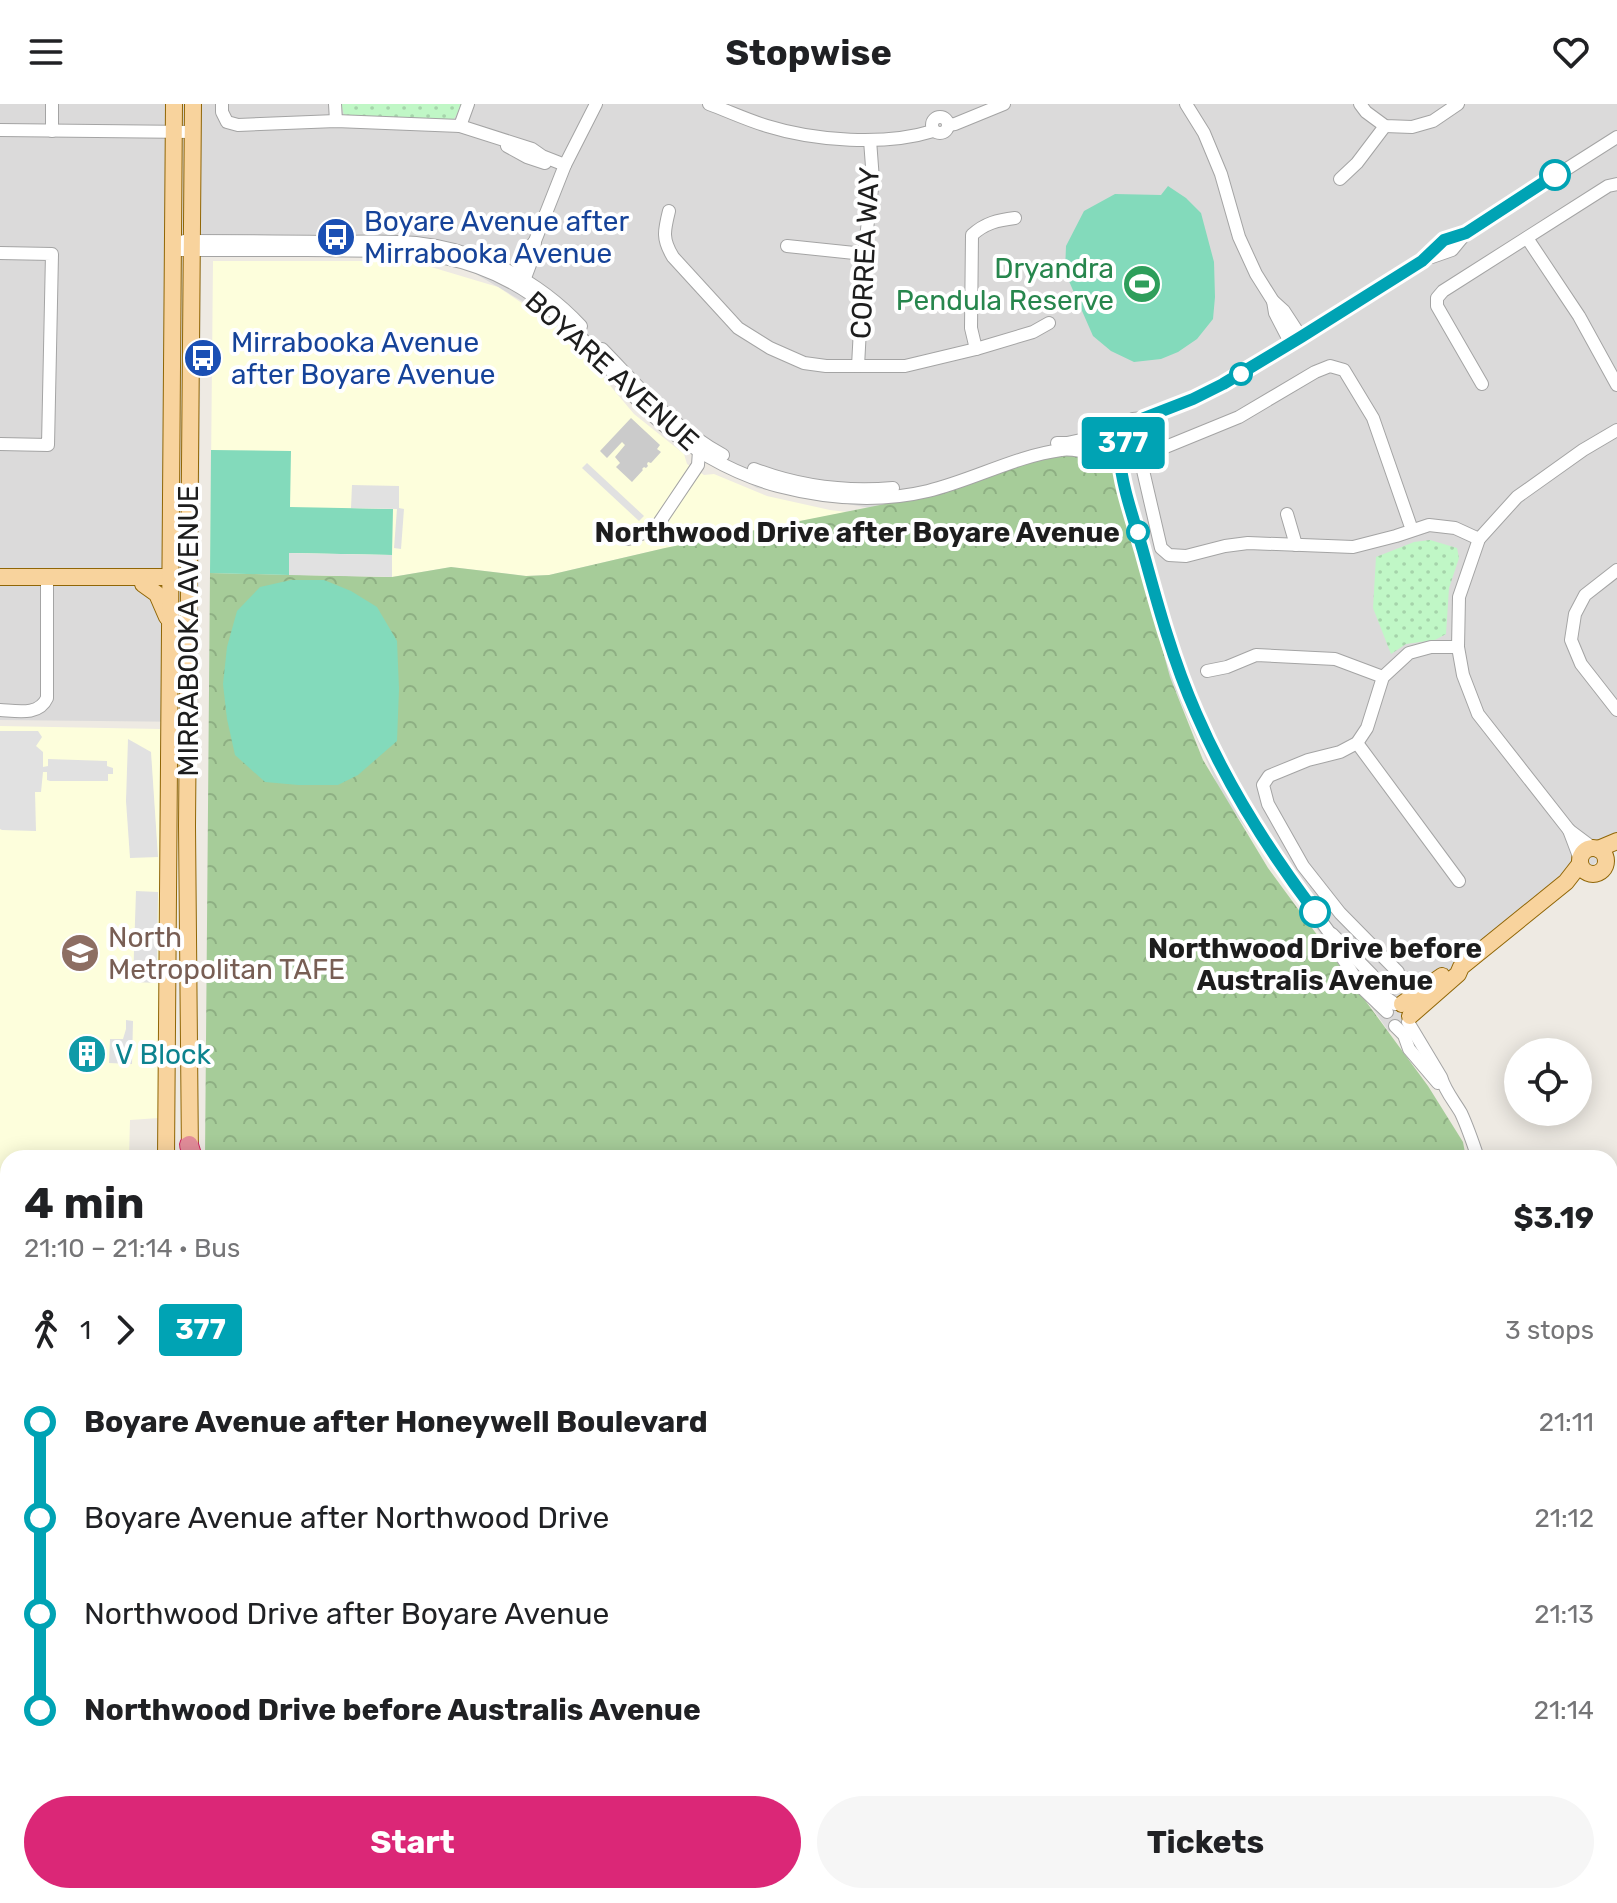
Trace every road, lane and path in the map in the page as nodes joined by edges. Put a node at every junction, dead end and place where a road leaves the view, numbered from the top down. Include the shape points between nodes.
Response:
1 (52, 104) edge
2 (174, 104) edge
3 (193, 104) edge
4 (222, 104) edge
5 (335, 104) edge
6 (468, 104) edge
7 (588, 104) edge
8 (596, 104) edge
9 (709, 104) edge
10 (932, 104) edge
11 (1004, 104) edge
12 (1186, 104) edge
13 (1360, 104) edge
14 (1458, 104) edge
15 (336, 121) junction
16 (935, 124) junction
17 (460, 126) junction
18 (1385, 126) junction
19 (583, 127) junction
20 (0, 130) edge
21 (52, 131) junction
22 (174, 131) junction
23 (192, 132) junction
24 (1617, 137) edge
25 (870, 140) junction
26 (564, 168) junction
27 (1340, 179) dead end
28 (1617, 184) edge
29 (669, 211) dead end
30 (1015, 218) dead end
31 (1527, 238) junction
32 (172, 246) junction
33 (192, 246) junction
34 (787, 246) dead end
35 (0, 253) edge
36 (864, 254) junction
37 (518, 281) junction
38 (1049, 323) dead end
39 (1296, 340) junction
40 (976, 349) junction
41 (858, 366) junction
42 (1482, 384) dead end
43 (1617, 385) edge
44 (1617, 430) edge
45 (1118, 434) junction
46 (1090, 438) junction
47 (190, 440) junction
48 (0, 444) edge
49 (699, 451) junction
50 (1091, 452) junction
51 (1120, 454) junction
52 (713, 459) junction
53 (1107, 461) junction
54 (698, 465) junction
55 (1124, 481) junction
56 (171, 491) junction
57 (1287, 514) dead end
58 (1412, 530) junction
59 (628, 539) dead end
60 (1479, 539) junction
61 (1296, 545) junction
62 (171, 557) junction
63 (1617, 570) edge
64 (126, 576) junction
65 (47, 579) junction
66 (0, 580) edge
67 (171, 580) junction
68 (189, 583) junction
69 (143, 584) junction
70 (171, 626) junction
71 (1458, 647) junction
72 (1207, 671) dead end
73 (1383, 677) junction
74 (0, 710) edge
75 (1617, 710) edge
76 (1357, 743) junction
77 (169, 748) junction
78 (188, 748) junction
79 (1617, 843) edge
80 (1591, 859) junction
81 (1459, 881) dead end
82 (1398, 972) dead end
83 (1400, 1014) junction
84 (166, 1150) edge
85 (191, 1150) edge
86 (1475, 1150) edge

1 - 21 street
2 - 22 main road, MIRRABOOKA AVENUE
3 - 23 main road, MIRRABOOKA AVENUE
4 - 15 street via 227,122 238,125
5 - 15 street
6 - 17 street
7 - 19 street
8 - 19 street
9 - 25 street via 769,127
10 - 16 street
11 - 16 street via 948,125 942,133
12 - 39 street via 1221,174 1256,274
13 - 18 street
14 - 18 street via 1433,121
15 - 17 street
16 - 25 street via 917,136
17 - 26 street via 499,138 521,155
18 - 27 street
19 - 26 street
20 - 21 street
21 - 22 street
22 - 23 street
22 - 32 main road, MIRRABOOKA AVENUE
23 - 33 main road, MIRRABOOKA AVENUE
24 - 39 street via 1466,233 1452,250 1422,261
25 - 36 street, CORREA WAY via 873,180
26 - 37 street
28 - 31 street
29 - 41 street via 664,234 673,257 738,328 804,363
30 - 40 street via 998,220 972,235 971,328
31 - 42 street via 1437,298
31 - 43 street
32 - 33 street, BOYARE AVENUE
32 - 56 main road, MIRRABOOKA AVENUE
33 - 37 street, BOYARE AVENUE via 419,243 490,262
33 - 47 main road, MIRRABOOKA AVENUE
34 - 36 street
35 - 48 street via 52,254 48,445
36 - 41 street, CORREA WAY
37 - 46 street, BOYARE AVENUE via 563,308 655,406 696,439 776,476 827,488 911,486 1031,449
37 - 49 street, BOYARE AVENUE via 575,330 648,411
38 - 40 street
39 - 45 street via 1193,399 1133,419
40 - 41 street via 905,366
44 - 60 street via 1517,497
45 - 46 street via 1102,428
45 - 51 street
46 - 50 street
47 - 56 main road via 179,446
47 - 68 main road, MIRRABOOKA AVENUE
49 - 52 street, BOYARE AVENUE
49 - 54 street
50 - 52 street, BOYARE AVENUE via 1065,449 928,491 874,498 783,487
50 - 53 street
51 - 53 street
51 - 55 street
52 - 54 street
53 - 55 street
54 - 59 street via 659,523
55 - 83 street via 1163,626 1196,715 1283,869
56 - 62 main road, MIRRABOOKA AVENUE
57 - 61 street
58 - 60 street via 1429,525 1455,528
58 - 61 street via 1353,547
58 - 61 street via 1373,418 1344,370 1330,366 1239,417 1146,455 1142,466 1154,521 1161,548 1169,555 1248,543
60 - 71 street via 1459,597
62 - 64 main road
62 - 67 main road, MIRRABOOKA AVENUE
63 - 75 street via 1585,595 1571,640 1581,664
64 - 65 main road
64 - 67 main road
65 - 66 main road
65 - 69 main road
65 - 74 street via 47,698 35,711
67 - 68 main road
67 - 69 main road
67 - 70 main road, MIRRABOOKA AVENUE
68 - 78 main road, MIRRABOOKA AVENUE
69 - 70 main road via 158,595
70 - 77 main road, MIRRABOOKA AVENUE
71 - 73 street via 1409,653
71 - 80 street via 1478,714
72 - 73 street via 1256,655 1335,659
73 - 76 street
76 - 81 street
76 - 82 street via 1269,776 1263,785 1265,797 1303,866
77 - 78 main road
77 - 84 main road, MIRRABOOKA AVENUE
78 - 85 main road, MIRRABOOKA AVENUE
79 - 80 main road
80 - 83 main road
83 - 86 street via 1409,1049 1460,1111

